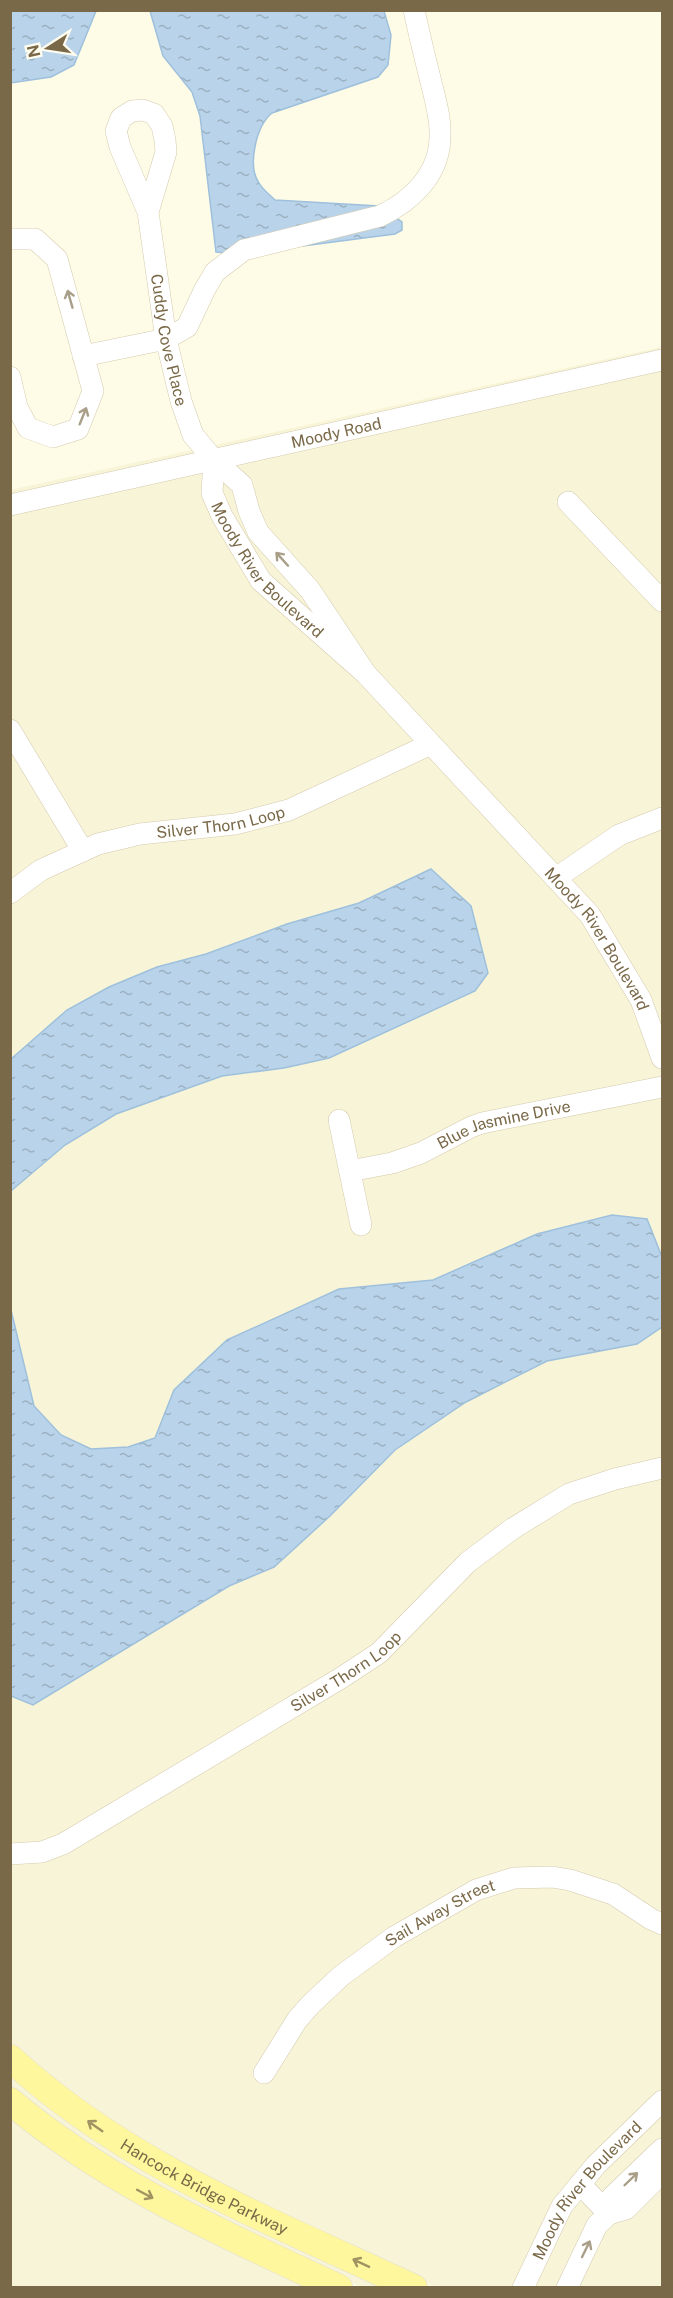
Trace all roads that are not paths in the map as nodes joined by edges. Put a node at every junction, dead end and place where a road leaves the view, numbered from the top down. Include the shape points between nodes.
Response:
1 (414, 10) edge
2 (148, 212) dead end
3 (10, 239) edge
4 (166, 339) junction
5 (83, 356) junction
6 (663, 360) edge
7 (10, 377) edge
8 (214, 460) junction
9 (568, 502) dead end
10 (10, 505) edge
11 (310, 590) junction
12 (663, 601) edge
13 (292, 608) junction
14 (366, 674) junction
15 (10, 730) edge
16 (431, 744) junction
17 (663, 818) edge
18 (83, 851) junction
19 (556, 878) junction
20 (10, 893) edge
21 (663, 1058) edge
22 (663, 1087) edge
23 (339, 1120) dead end
24 (350, 1171) junction
25 (361, 1225) dead end
26 (663, 1468) edge
27 (10, 1854) edge
28 (663, 1924) edge
29 (10, 2058) edge
30 (264, 2073) dead end
31 (10, 2101) edge
32 (663, 2101) edge
33 (639, 2124) junction
34 (663, 2148) edge
35 (663, 2173) edge
36 (580, 2184) junction
37 (609, 2214) junction
38 (339, 2288) edge
39 (414, 2288) edge
40 (524, 2288) edge
41 (567, 2288) edge

1 - 4 street via 441,136 438,155 421,187 396,209 381,216 244,250 215,273 187,327
2 - 4 street, Cuddy Cove Place
5 -> 3 street via 57,259 35,239
4 - 5 street
4 - 8 street, Cuddy Cove Place via 193,435
7 -> 5 street via 17,407 28,428 53,437 78,429 93,391
6 - 8 street, Moody Road
8 - 10 street, Moody Road
11 -> 8 street, Moody River Boulevard via 258,532 242,485
8 - 13 street, Moody River Boulevard via 212,493 222,516 261,581
9 - 12 street
11 - 13 street
11 - 14 street, Moody River Boulevard
13 - 14 street, Moody River Boulevard
14 - 16 street, Moody River Boulevard
15 - 18 street
16 - 18 street, Silver Thorn Loop via 289,810 235,824 140,834
16 - 19 street, Moody River Boulevard
17 - 19 street via 619,836
18 - 20 street, Silver Thorn Loop via 41,870
19 - 21 street, Moody River Boulevard via 590,915 641,1000
22 - 24 street, Blue Jasmine Drive via 482,1123 421,1153
23 - 24 street
24 - 25 street
26 - 27 street, Silver Thorn Loop via 569,1494 468,1562 379,1653 341,1678 63,1844 42,1852
28 - 30 street, Sail Away Street via 613,1894 570,1880 514,1878 476,1890 394,1936 341,1976 303,2013
39 -> 29 main road, Hancock Bridge Parkway via 150,2161 62,2102
31 -> 38 main road, Hancock Bridge Parkway via 79,2154 136,2189
32 - 33 street, Moody River Boulevard
33 - 34 street
33 - 36 street, Moody River Boulevard
37 -> 34 street via 612,2197
35 - 37 street, Moody River Boulevard via 626,2209
36 - 37 street
36 - 40 street, Moody River Boulevard via 562,2206
41 -> 37 street, Moody River Boulevard via 597,2225

